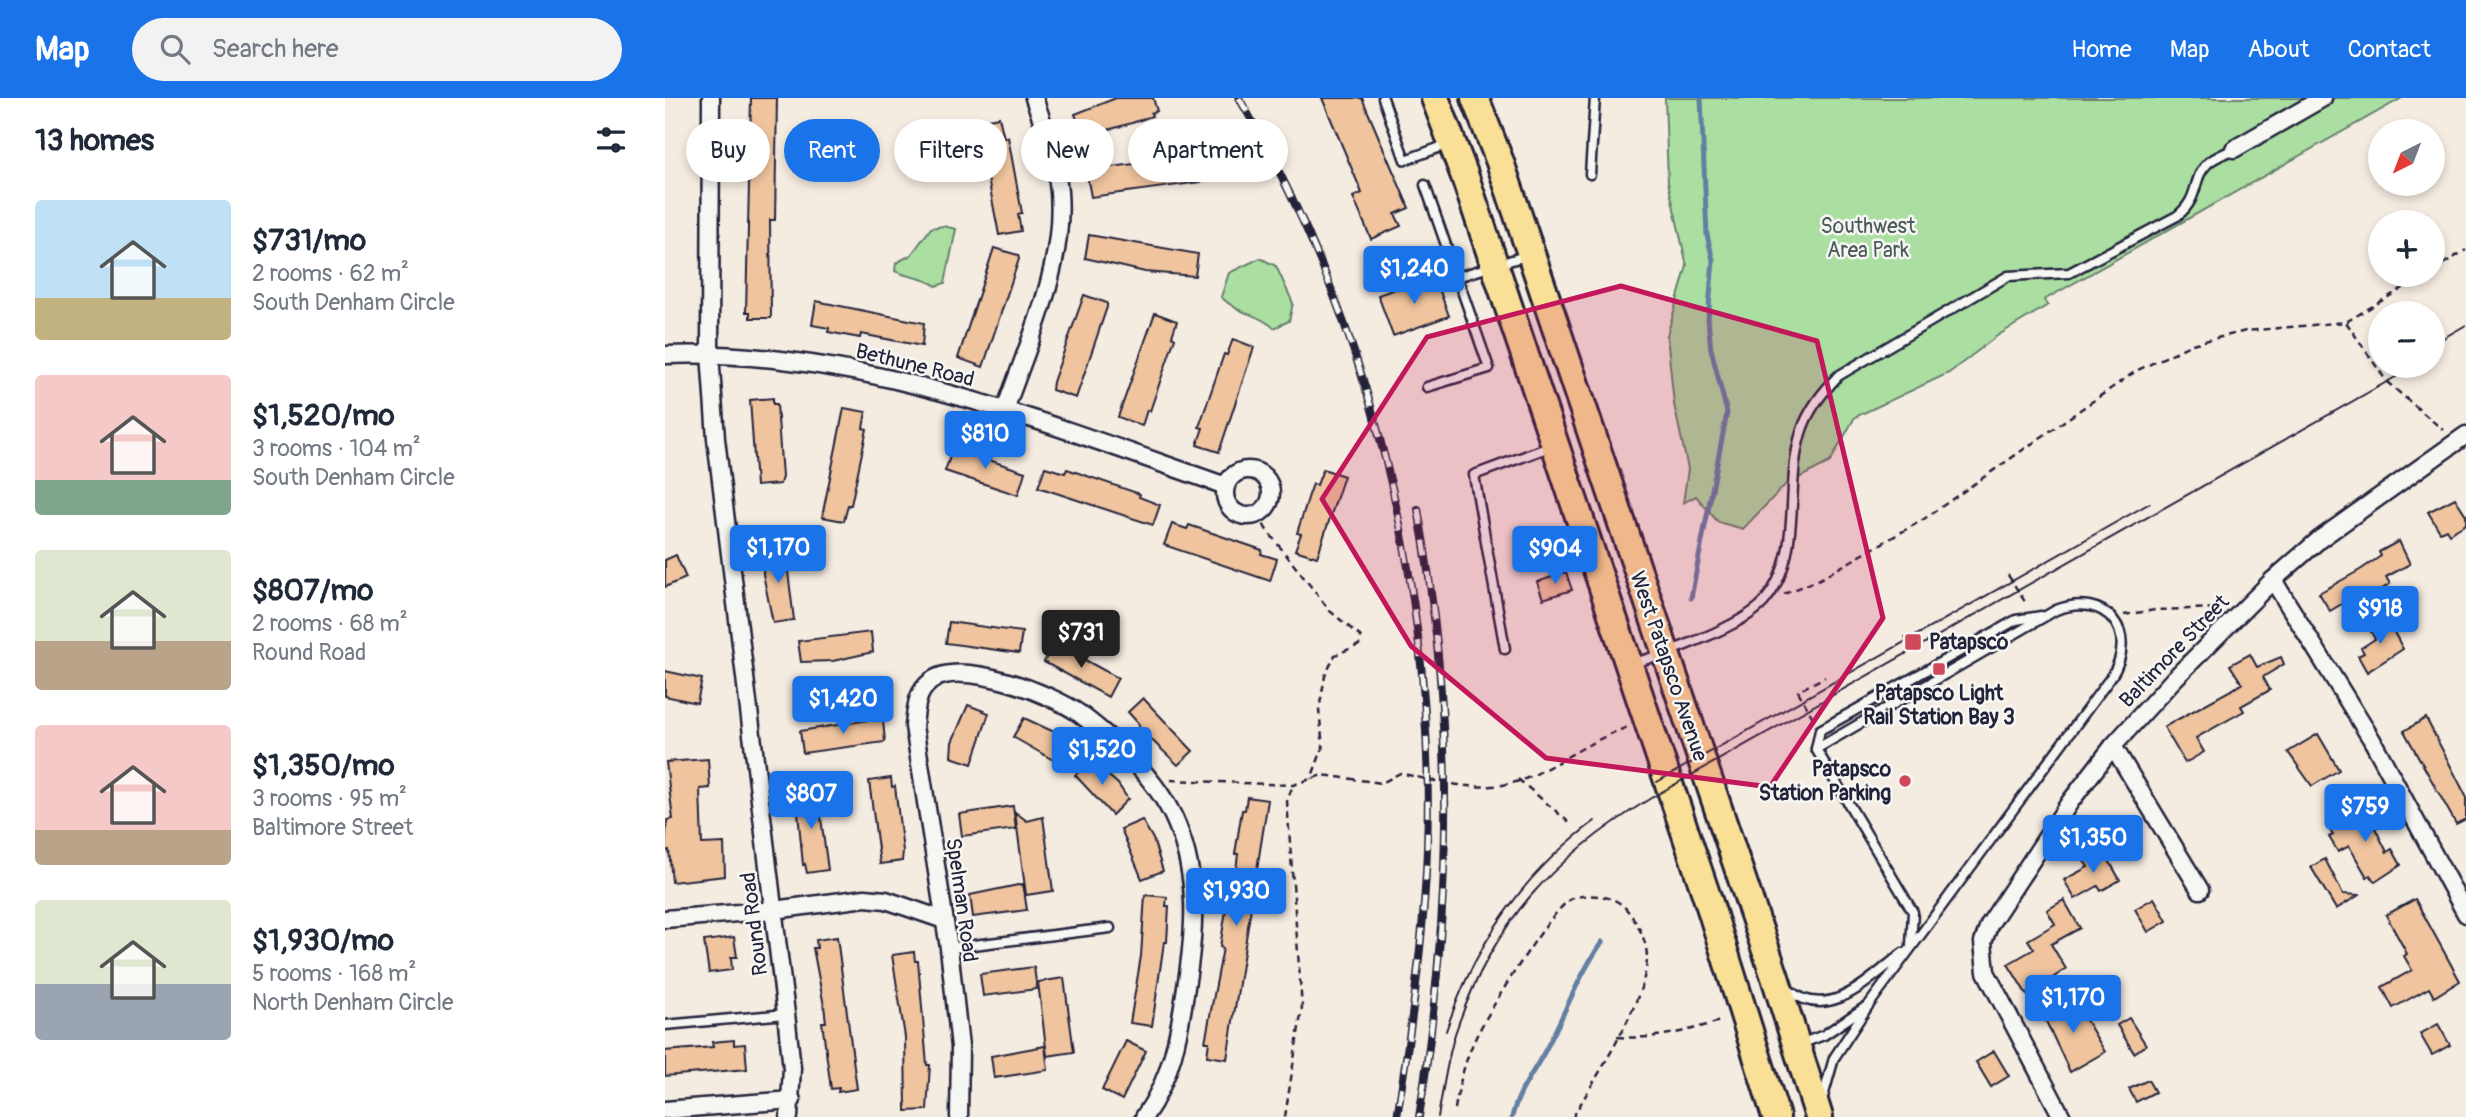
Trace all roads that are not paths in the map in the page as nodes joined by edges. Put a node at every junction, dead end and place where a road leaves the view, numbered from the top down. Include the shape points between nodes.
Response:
1 (711, 98) edge
2 (1034, 98) edge
3 (1383, 98) edge
4 (1435, 98) edge
5 (1475, 98) edge
6 (1595, 98) edge
7 (2323, 98) edge
8 (1452, 143) junction
9 (2234, 149) joint
10 (1590, 174) dead end
11 (1425, 186) dead end
12 (1531, 254) junction
13 (1495, 265) junction
14 (1457, 277) junction
15 (710, 353) junction
16 (665, 355) edge
17 (1427, 387) dead end
18 (1006, 410) junction
19 (2463, 443) edge
20 (1555, 445) junction
21 (1226, 486) junction
22 (2273, 579) junction
23 (2047, 615) junction
24 (1505, 649) dead end
25 (1665, 654) junction
26 (1628, 664) junction
27 (2113, 746) junction
28 (1816, 749) junction
29 (2200, 890) dead end
30 (1710, 906) junction
31 (774, 910) junction
32 (2466, 914) edge
33 (665, 919) edge
34 (944, 920) junction
35 (1110, 928) dead end
36 (1911, 947) junction
37 (949, 948) junction
38 (1775, 977) junction
39 (1868, 1006) junction
40 (786, 1014) junction
41 (665, 1025) edge
42 (1797, 1045) junction
43 (792, 1100) junction
44 (665, 1110) edge
45 (1775, 1113) edge
46 (789, 1117) edge
47 (959, 1117) edge
48 (1144, 1117) edge
49 (1819, 1117) edge
50 (2063, 1117) edge

1 - 15 street, Round Road
2 - 18 street via 1051,148 1059,191 1059,227 1050,276
3 - 8 lane via 1405,160
4 - 8 main road, West Patapsco Avenue
5 - 12 main road, West Patapsco Avenue
6 - 10 lane
7 - 9 street
8 - 13 main road, West Patapsco Avenue
9 - 25 lane via 2209,162 2188,207 2177,216 2069,273 2008,276 1838,376 1822,393 1801,434 1788,552 1768,596 1749,615
11 - 14 lane
12 - 13 lane
12 - 25 main road, West Patapsco Avenue
13 - 14 lane
13 - 20 main road, West Patapsco Avenue
14 - 17 lane via 1489,368
15 - 16 street, Bethune Road
15 - 18 street, Bethune Road via 865,372
15 - 31 street, Round Road via 722,507
18 - 21 street, Bethune Road
19 - 22 street, Baltimore Street via 2320,539
20 - 24 lane via 1473,475
20 - 26 main road, West Patapsco Avenue
21 - 21 street via 1229,505 1247,516 1267,506 1271,494 1262,475 1251,470 1232,477
22 - 27 street, Baltimore Street
22 - 32 street via 2372,740
23 - 28 lane
23 - 28 lane via 2016,620 1820,730
23 - 36 lane via 2066,606 2102,610 2123,641 2119,665
25 - 26 lane
25 - 38 main road, West Patapsco Avenue
26 - 30 main road, West Patapsco Avenue
27 - 29 street
27 - 50 street, Baltimore Street via 2070,802 1989,925 1983,942 1993,989
28 - 36 lane via 1913,912
30 - 42 main road via 1723,921 1760,1030
30 - 45 main road, West Patapsco Avenue
31 - 33 street
31 - 34 street via 865,898 897,903
31 - 40 street, Round Road
34 - 37 street, Spelman Road
34 - 48 street, Spelman Road via 915,726 921,691 931,681 953,673 983,676 1048,696 1077,712 1158,791 1177,823 1195,896 1194,936 1179,1039 1170,1071
35 - 37 lane
36 - 38 lane via 1831,1002 1803,1000
36 - 39 lane
37 - 47 street, Spelman Road via 960,1047
38 - 42 main road, West Patapsco Avenue
39 - 42 lane via 1825,1035
39 - 49 lane via 1830,1068
40 - 41 lane
40 - 43 street, Round Road
42 - 45 main road via 1776,1069
42 - 49 main road, West Patapsco Avenue
43 - 44 street
43 - 46 street, Round Road

